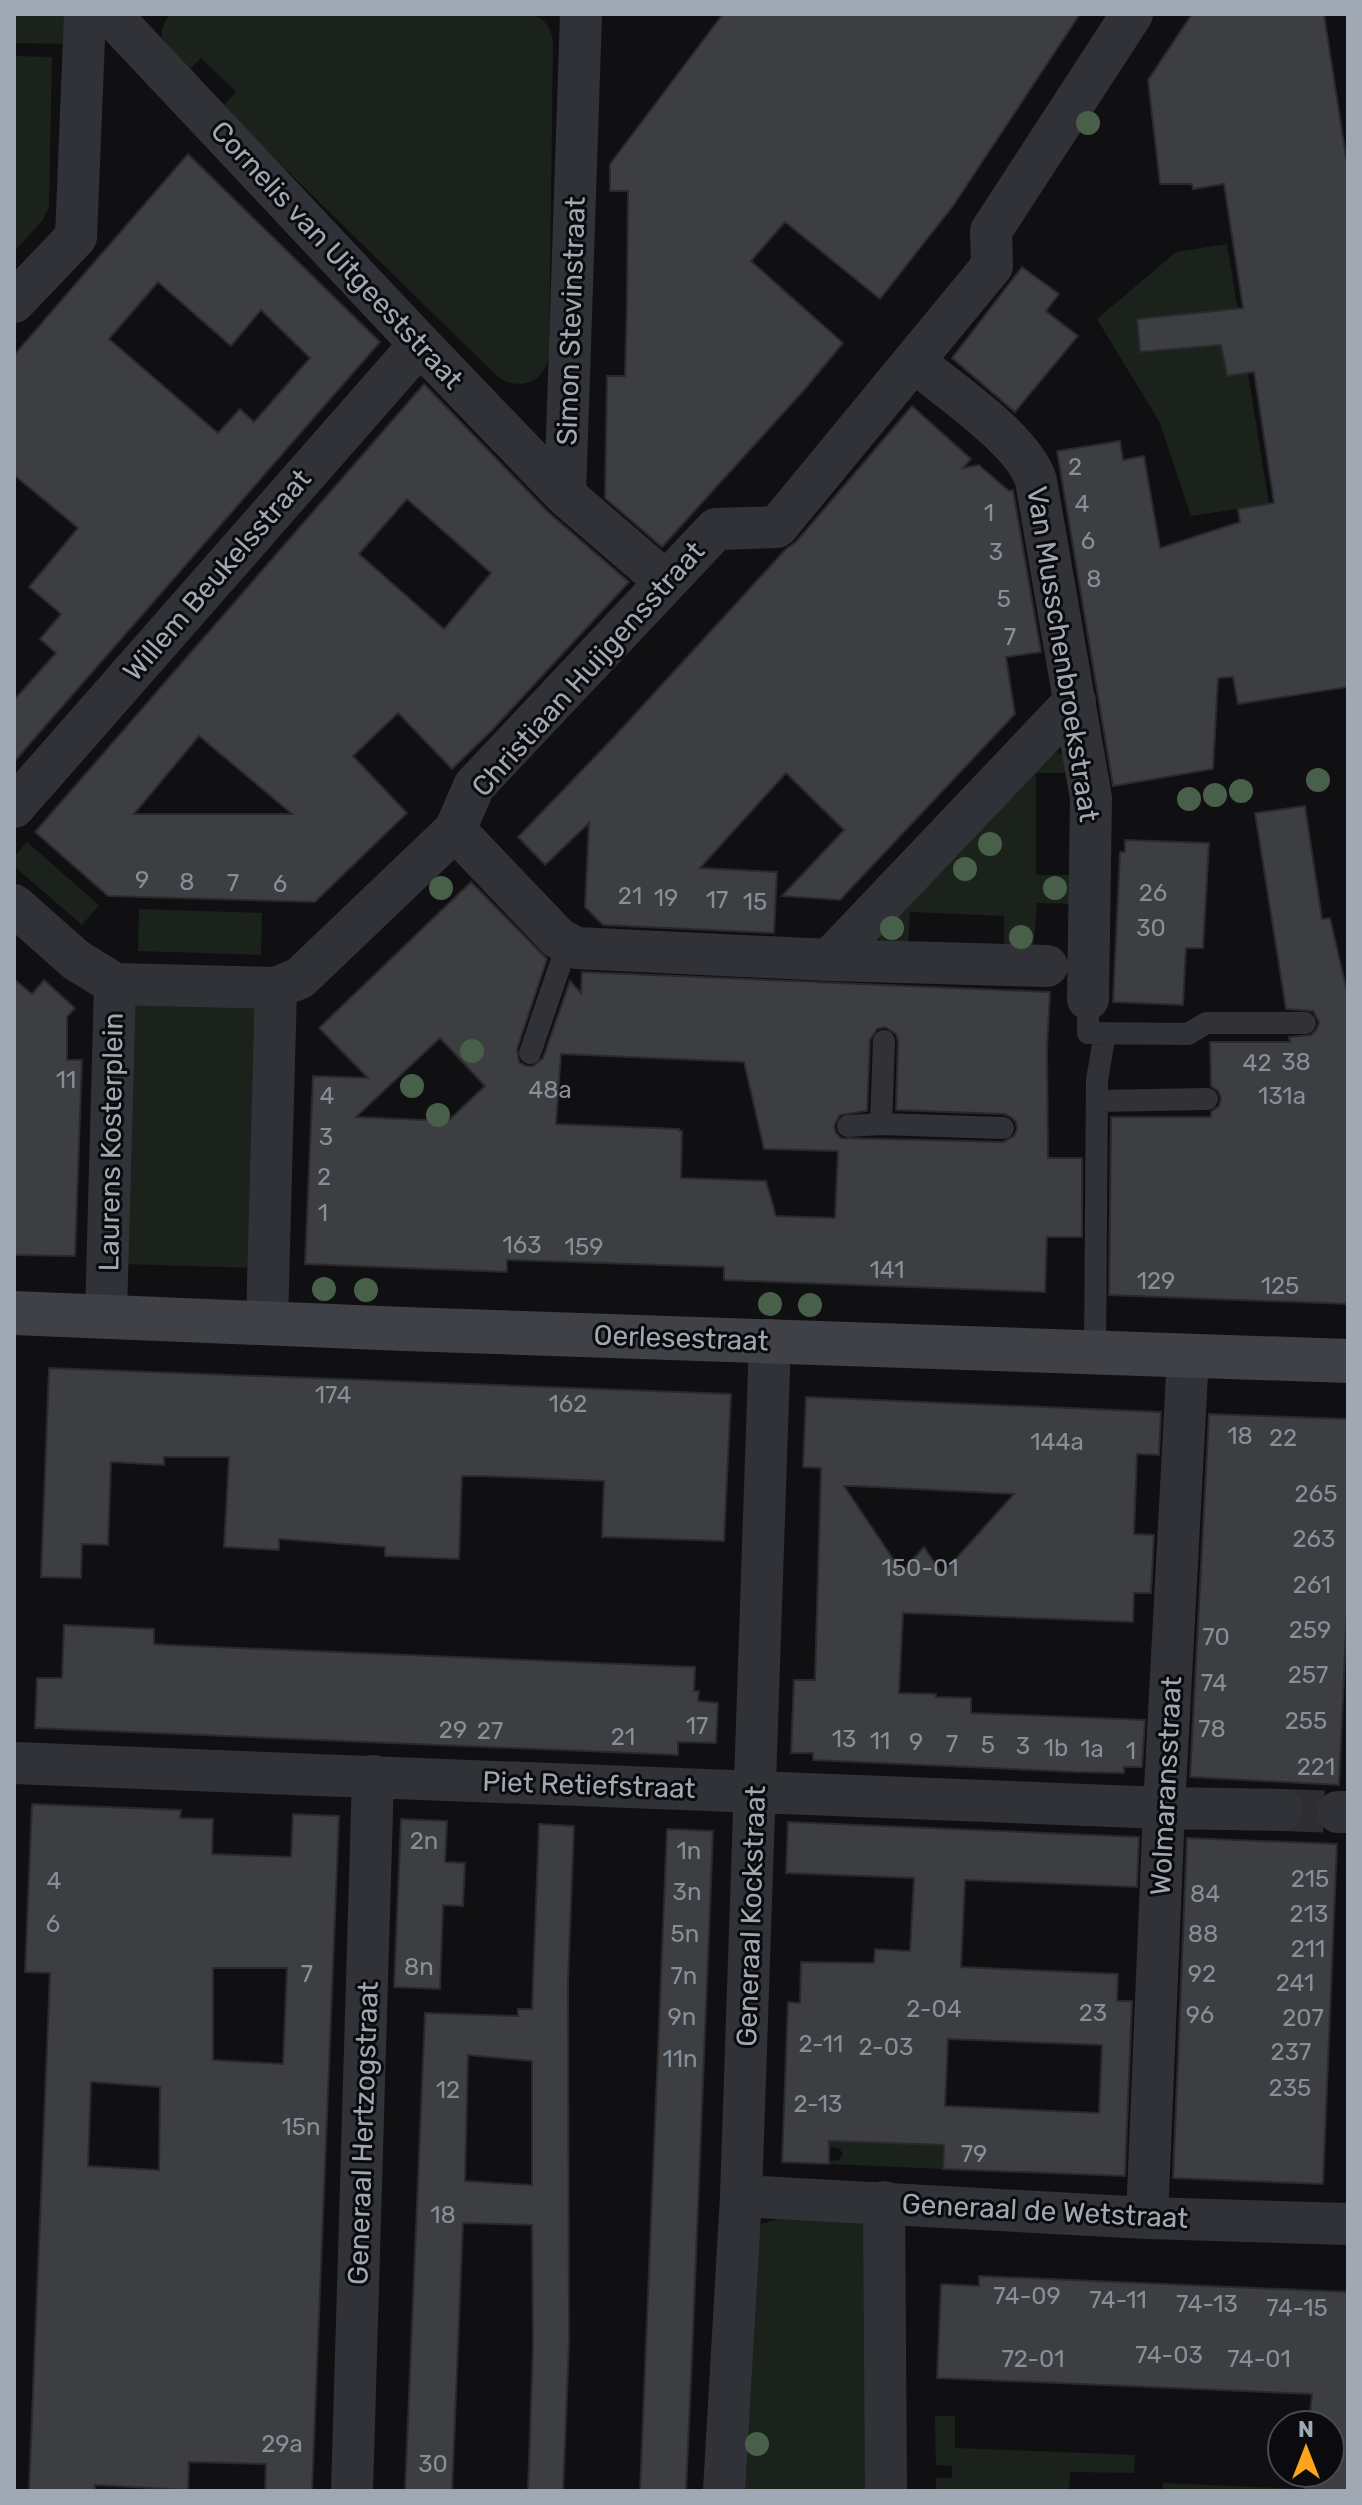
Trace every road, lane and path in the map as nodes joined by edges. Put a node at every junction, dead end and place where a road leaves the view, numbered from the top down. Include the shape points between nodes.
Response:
1 (85, 14) edge
2 (110, 14) edge
3 (581, 14) edge
4 (1132, 14) edge
5 (14, 302) edge
6 (420, 344) junction
7 (915, 362) junction
8 (565, 495) junction
9 (666, 582) junction
10 (1075, 701) junction
11 (14, 807) edge
12 (455, 830) junction
13 (14, 905) edge
14 (567, 945) junction
15 (829, 960) junction
16 (1047, 966) dead end
17 (115, 984) junction
18 (276, 988) junction
19 (1097, 1016) junction
20 (1305, 1023) dead end
21 (884, 1041) dead end
22 (530, 1053) dead end
23 (1207, 1099) dead end
24 (1097, 1101) junction
25 (881, 1124) junction
26 (848, 1126) dead end
27 (1003, 1128) dead end
28 (14, 1313) edge
29 (106, 1316) junction
30 (267, 1322) junction
31 (770, 1340) junction
32 (1095, 1352) junction
33 (1188, 1355) junction
34 (1348, 1361) edge
35 (14, 1763) edge
36 (373, 1776) junction
37 (755, 1792) junction
38 (1164, 1808) junction
39 (1282, 1810) tunnel mouth
40 (741, 2196) junction
41 (884, 2202) junction
42 (1147, 2218) junction
43 (1348, 2224) edge
44 (352, 2491) edge
45 (724, 2491) edge
46 (886, 2491) edge

1 - 5 street via 76,237
2 - 6 street, Cornelis van Uitgeeststraat
3 - 8 street, Simon Stevinstraat
4 - 7 street, Christiaan Huijgensstraat via 991,231 992,266
6 - 8 street, Cornelis van Uitgeeststraat
6 - 11 street, Willem Beukelsstraat
7 - 9 street, Christiaan Huijgensstraat via 777,527 716,529
7 - 10 street, Van Musschenbroekstraat via 1009,440 1033,469
8 - 9 street
9 - 12 street, Christiaan Huijgensstraat via 474,786
10 - 15 street
10 - 19 street, Van Musschenbroekstraat via 1092,812
12 - 14 street
12 - 18 street, Christiaan Huijgensstraat via 320,961 300,978
13 - 17 street via 76,960
14 - 15 street via 591,951
14 - 22 lane
15 - 16 street via 887,973
17 - 18 street, Laurens Kosterplein
17 - 29 street, Laurens Kosterplein
18 - 30 street
19 - 20 lane via 1188,1034 1206,1023
19 - 24 lane
21 - 25 lane
23 - 24 lane
24 - 32 lane
25 - 26 lane
25 - 27 lane
28 - 29 street, Oerlesestraat
29 - 30 street, Oerlesestraat
30 - 31 street, Oerlesestraat
31 - 32 street, Oerlesestraat
31 - 37 street, Generaal Kockstraat
32 - 33 street, Oerlesestraat
33 - 34 street, Oerlesestraat
33 - 38 street, Wolmaransstraat
35 - 36 street, Piet Retiefstraat
36 - 37 street, Piet Retiefstraat
36 - 44 street, Generaal Hertzogstraat
37 - 38 street, Piet Retiefstraat
37 - 40 street, Generaal Kockstraat
38 - 39 street, Piet Retiefstraat
38 - 42 street, Wolmaransstraat
40 - 41 street, Generaal de Wetstraat
40 - 45 street, Generaal Kockstraat
41 - 42 street, Generaal de Wetstraat
41 - 46 street
42 - 43 street, Generaal de Wetstraat

